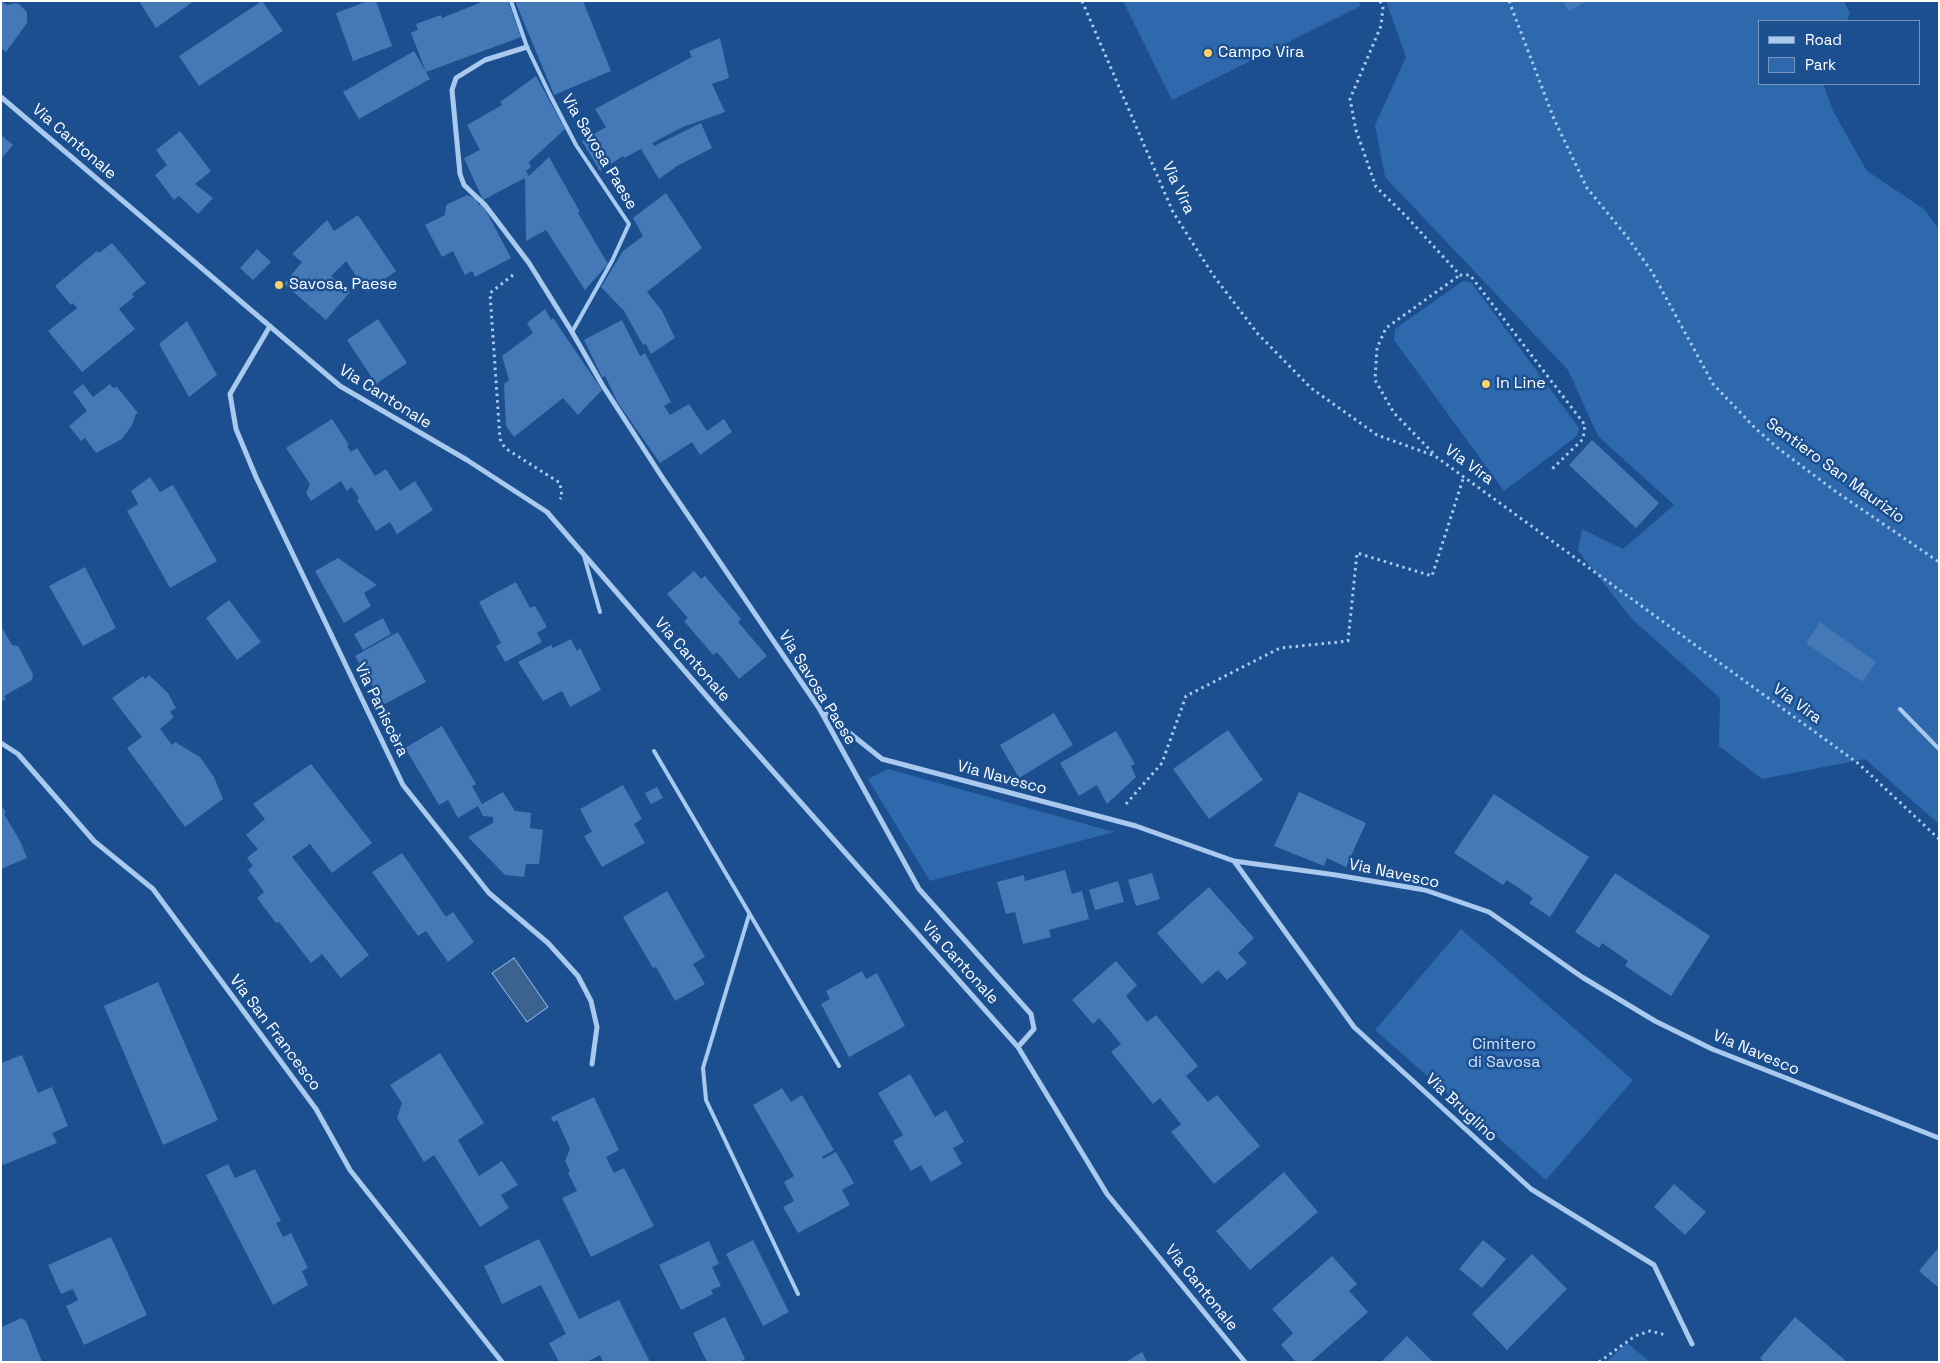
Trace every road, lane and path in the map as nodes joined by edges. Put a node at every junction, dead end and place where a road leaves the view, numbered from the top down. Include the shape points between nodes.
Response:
1 (511, 1) edge
2 (1082, 1) edge
3 (1380, 1) edge
4 (1509, 1) edge
5 (527, 47) junction
6 (1, 97) edge
7 (530, 263) junction
8 (1460, 275) junction
9 (270, 326) junction
10 (572, 332) junction
11 (1436, 456) junction
12 (1552, 469) dead end
13 (1464, 476) junction
14 (547, 512) junction
15 (583, 554) junction
16 (1939, 562) edge
17 (600, 612) dead end
18 (819, 708) junction
19 (1900, 709) dead end
20 (1, 744) edge
21 (1939, 749) edge
22 (654, 751) dead end
23 (1113, 820) junction
24 (1939, 839) edge
25 (1234, 861) junction
26 (749, 915) junction
27 (1018, 1047) junction
28 (592, 1064) dead end
29 (839, 1066) dead end
30 (1939, 1138) edge
31 (798, 1294) dead end
32 (1692, 1344) joint
33 (502, 1362) edge
34 (1245, 1362) edge
35 (1599, 1362) edge

1 - 5 lane
2 - 11 path, Via Vira via 1173,212 1212,275 1247,320 1311,388 1362,425 1377,435
3 - 8 path via 1383,7 1380,26 1350,100 1356,130 1376,187
4 - 16 path, Sentiero San Maurizio via 1554,119 1587,188 1652,272 1713,384 1778,449
5 - 7 street, Via Savosa Paese via 486,60 456,78 452,90 460,174 464,185 485,205
5 - 10 lane, Via Savosa Paese via 576,145 629,224
6 - 9 street, Via Cantonale
7 - 10 street, Via Savosa Paese
7 - 14 path via 490,293 500,439 505,448 560,484 562,497
8 - 11 path via 1386,328 1377,348 1375,380 1394,413
8 - 12 path via 1470,275 1584,425 1583,439
9 - 14 street, Via Cantonale via 340,386 467,460
9 - 28 street, Via Paniscèra via 230,394 236,429 256,477 403,785 489,893 548,943 578,976 591,1001 597,1027
10 - 18 street, Via Savosa Paese via 662,477
11 - 13 path, Via Vira
13 - 23 path via 1432,576 1357,553 1348,641 1280,648 1186,696 1162,763
13 - 24 path, Via Vira via 1859,764
14 - 15 street, Via Cantonale
15 - 17 lane
15 - 27 street, Via Cantonale
18 - 23 street, Via Navesco via 882,759
18 - 27 street, Via Savosa Paese via 919,889 1031,1014 1034,1029
19 - 21 lane
20 - 33 street, Via San Francesco via 18,754 94,841 153,889 316,1109 350,1170
22 - 26 lane
23 - 25 street, Via Navesco
25 - 30 street, Via Navesco via 1425,890 1489,912 1582,977 1655,1021 1712,1049
25 - 32 street, Via Bruglino via 1354,1027 1532,1189 1654,1266
26 - 29 lane
26 - 31 lane via 703,1068 706,1100
27 - 34 street, Via Cantonale via 1107,1194
32 - 35 path via 1650,1331 1634,1336

